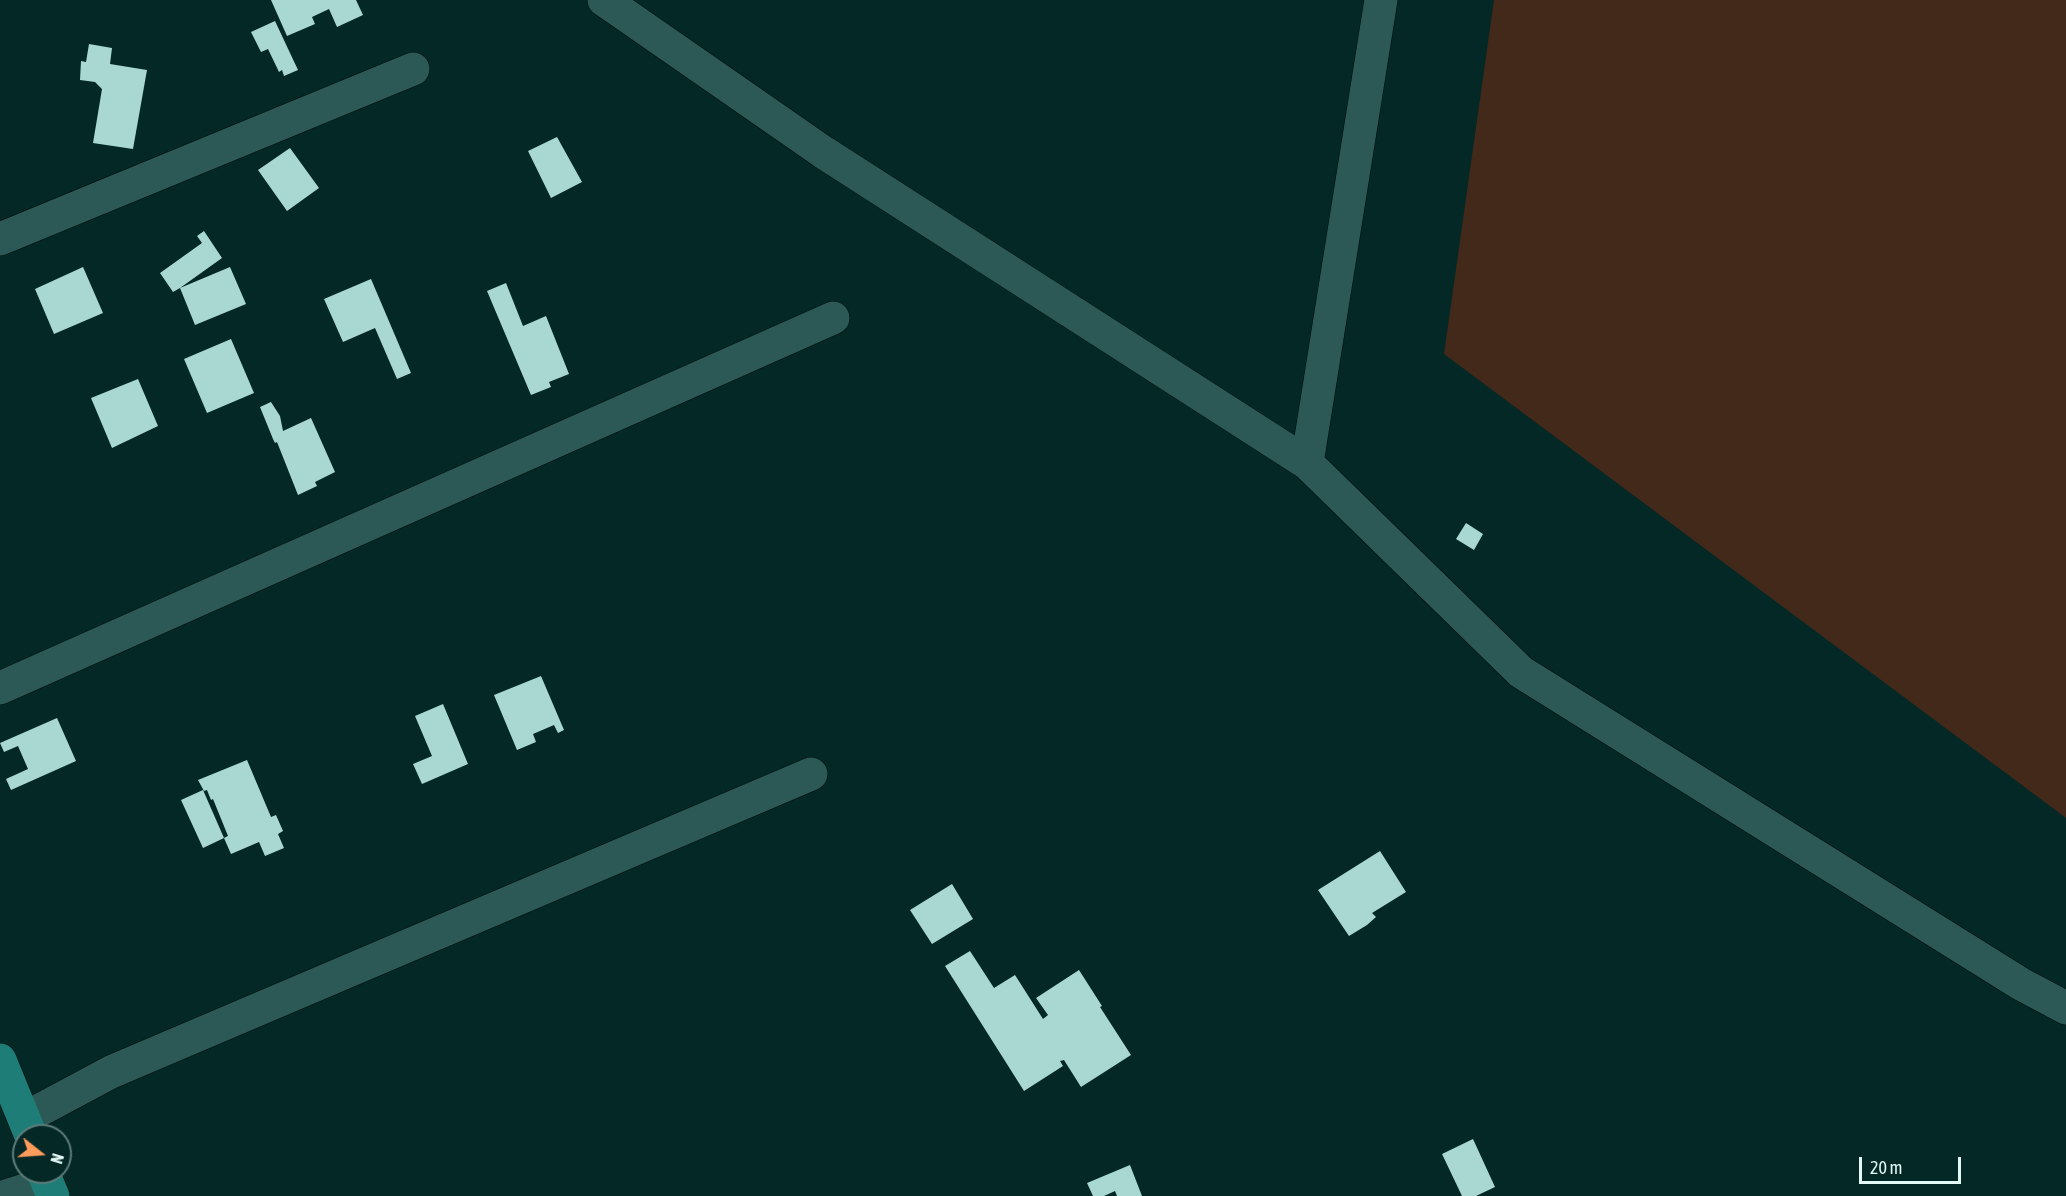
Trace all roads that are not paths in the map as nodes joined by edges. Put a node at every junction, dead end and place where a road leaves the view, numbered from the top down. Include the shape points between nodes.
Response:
1 (604, 0) edge
2 (1381, 0) edge
3 (413, 69) dead end
4 (0, 239) edge
5 (833, 318) dead end
6 (1307, 463) junction
7 (0, 688) edge
8 (811, 774) dead end
9 (2066, 1008) edge
10 (0, 1060) edge
11 (27, 1124) edge
12 (33, 1124) edge
13 (48, 1184) edge
14 (6, 1196) edge

1 - 6 street via 823,152
2 - 6 street
3 - 4 street
5 - 7 street
6 - 9 street via 1521,672 2021,984
8 - 12 street via 111,1072
10 - 11 main road
13 - 14 street

